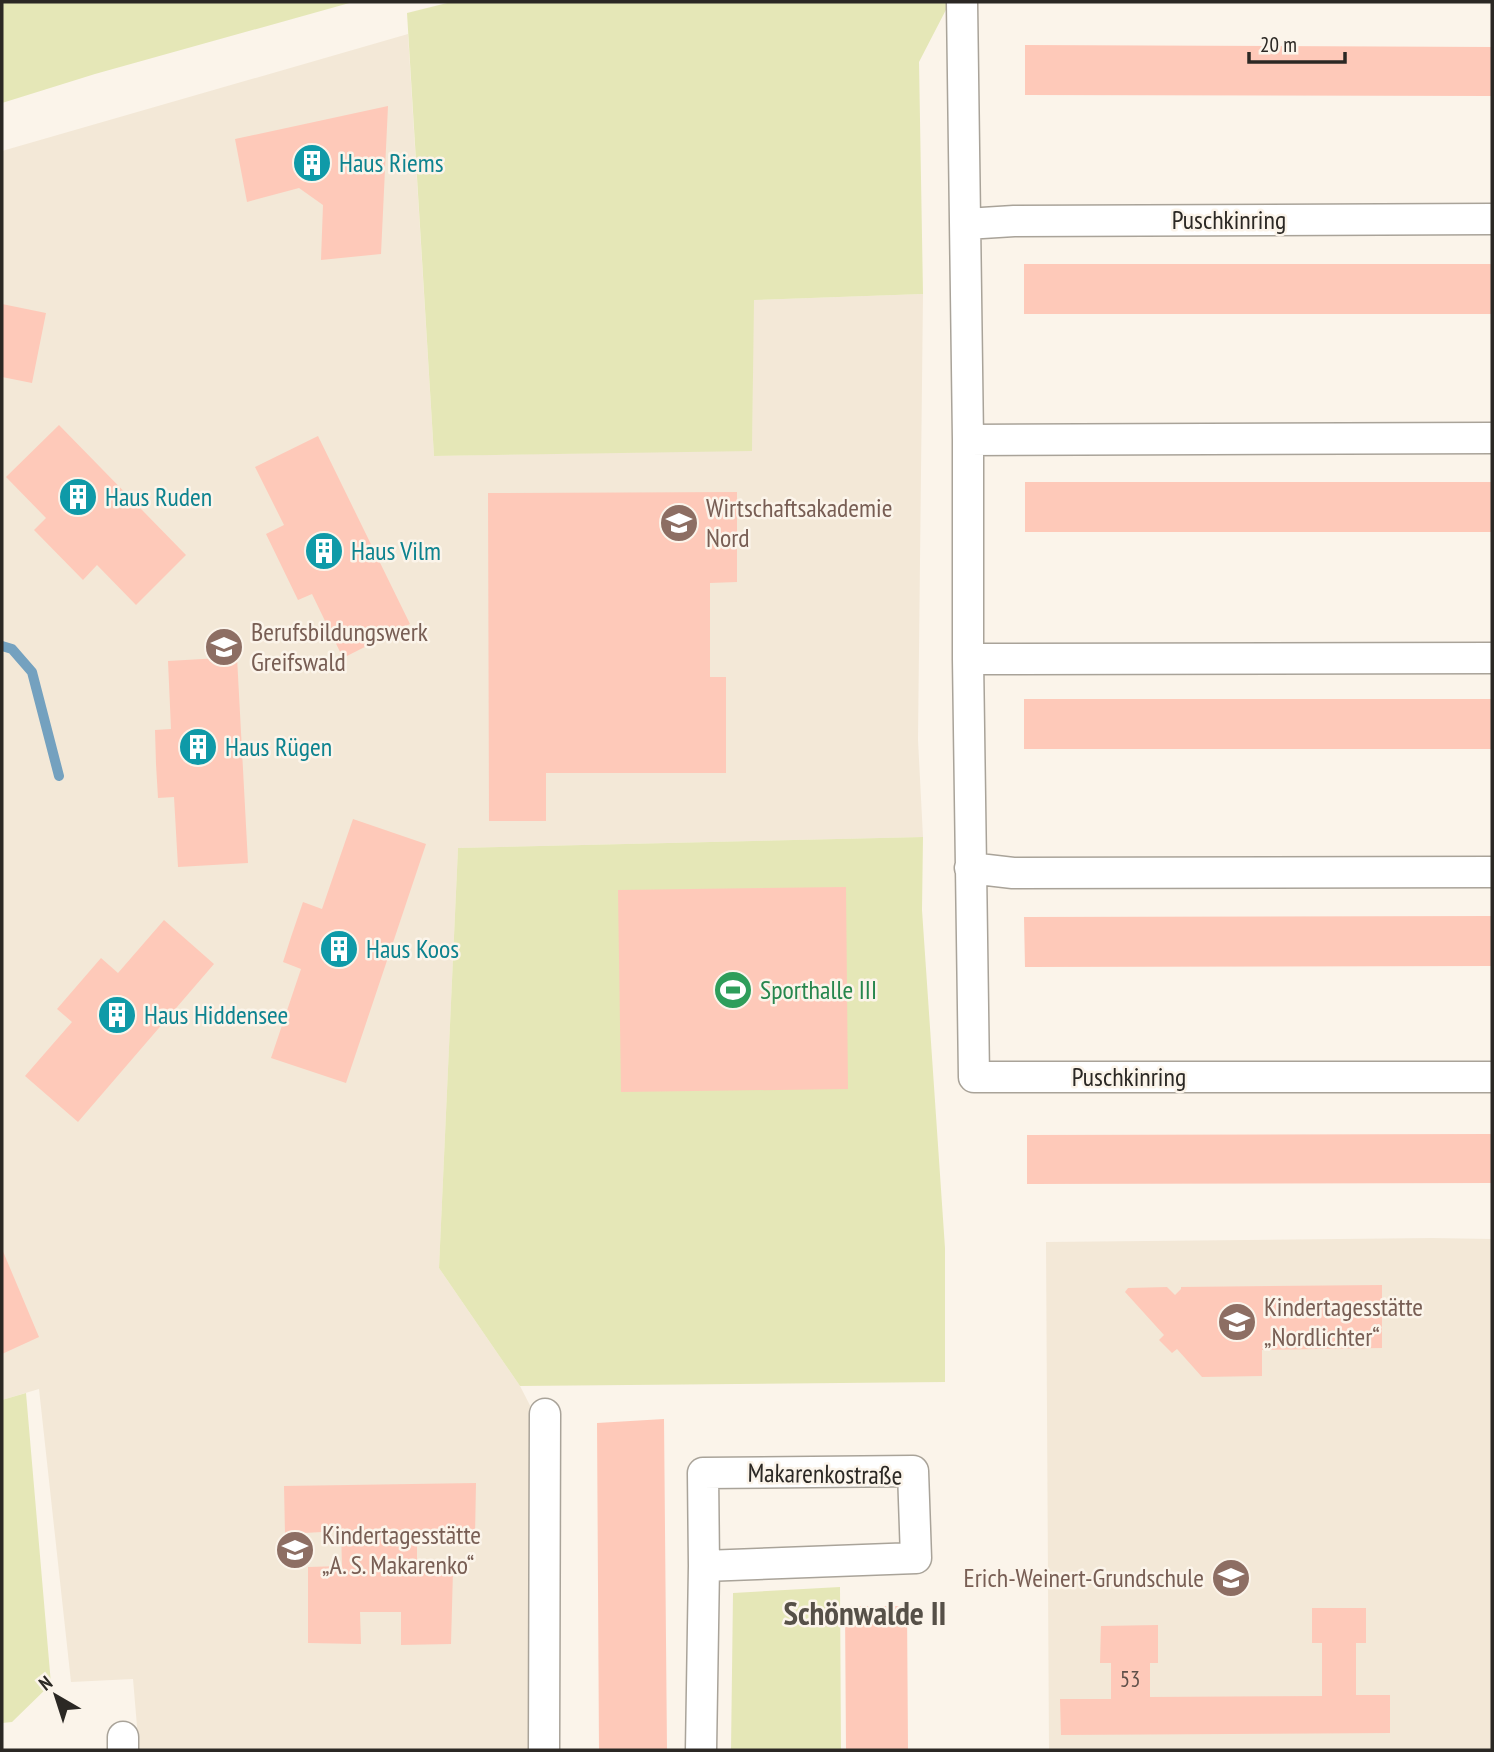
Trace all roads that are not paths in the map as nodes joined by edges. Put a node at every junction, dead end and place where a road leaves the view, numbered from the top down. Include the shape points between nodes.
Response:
1 (962, 2) edge
2 (1492, 219) edge
3 (966, 224) junction
4 (1492, 438) edge
5 (968, 440) junction
6 (1492, 658) edge
7 (968, 659) junction
8 (970, 868) junction
9 (1492, 872) edge
10 (1492, 1077) edge
11 (545, 1414) dead end
12 (704, 1566) junction
13 (544, 1750) edge
14 (701, 1750) edge

1 - 3 street, Puschkinring
2 - 3 street, Puschkinring
3 - 5 street, Puschkinring
4 - 5 street
5 - 7 street, Puschkinring
6 - 7 street
7 - 8 street, Puschkinring
8 - 9 street via 1013,873
8 - 10 street, Puschkinring via 974,1077
11 - 13 street
12 - 12 street, Makarenkostraße via 916,1558 913,1471 703,1473
12 - 14 street, Makarenkostraße

